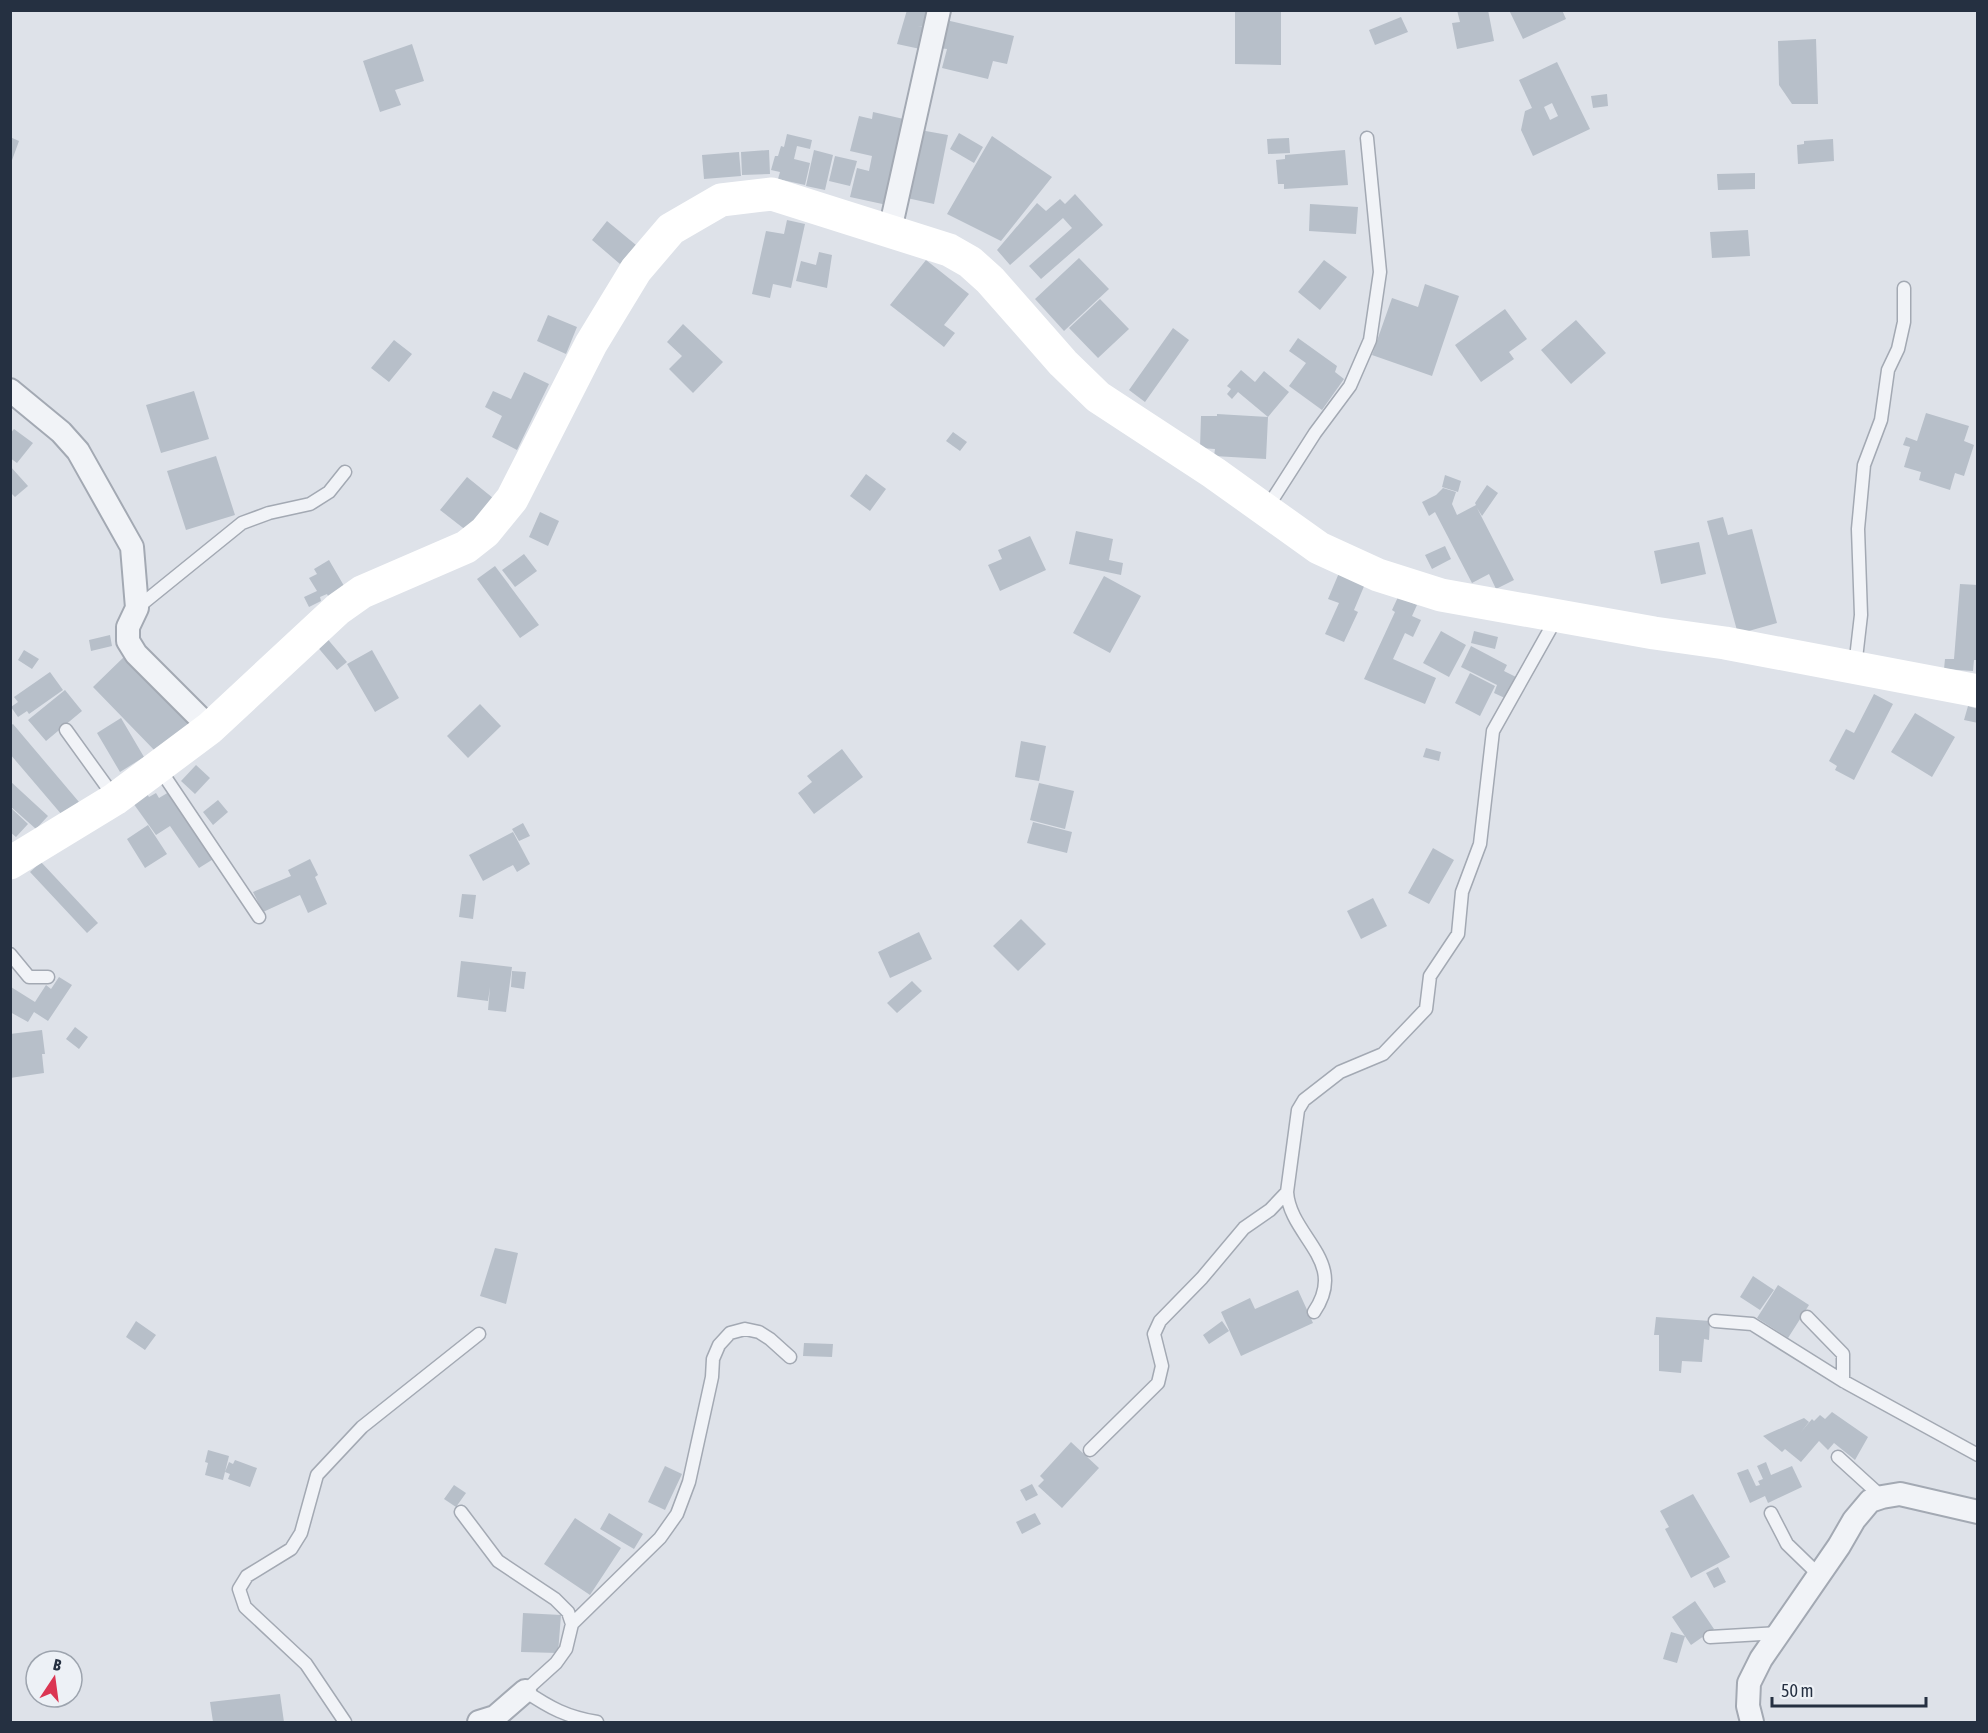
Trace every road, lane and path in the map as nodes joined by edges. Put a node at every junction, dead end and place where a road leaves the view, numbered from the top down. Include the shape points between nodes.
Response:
1 (939, 10) edge
2 (1367, 138) dead end
3 (890, 230) junction
4 (1904, 288) dead end
5 (10, 390) edge
6 (345, 472) dead end
7 (1266, 509) junction
8 (136, 608) junction
9 (1558, 616) junction
10 (1855, 668) junction
11 (1977, 691) edge
12 (210, 728) junction
13 (66, 730) dead end
14 (158, 767) junction
15 (115, 799) junction
16 (10, 863) edge
17 (260, 917) dead end
18 (10, 954) edge
19 (48, 977) dead end
20 (1287, 1192) junction
21 (1314, 1312) dead end
22 (1807, 1317) dead end
23 (1715, 1322) dead end
24 (478, 1334) dead end
25 (790, 1357) dead end
26 (1843, 1381) junction
27 (1090, 1449) dead end
28 (1977, 1455) edge
29 (1838, 1457) dead end
30 (1882, 1497) junction
31 (460, 1512) dead end
32 (1977, 1512) edge
33 (1772, 1513) dead end
34 (1819, 1575) junction
35 (572, 1624) junction
36 (1779, 1633) junction
37 (1710, 1637) dead end
38 (525, 1691) junction
39 (345, 1722) edge
40 (479, 1722) edge
41 (597, 1722) edge
42 (1752, 1722) edge

1 - 3 street
2 - 7 lane via 1380,272 1370,340 1350,386
3 - 7 street via 949,250 970,262 1098,397
3 - 12 street via 772,194 721,200 671,229 636,270 591,344 512,499 485,532 466,547 362,592 338,609
4 - 10 lane via 1898,349 1888,370 1881,420 1864,465 1858,529 1861,615
5 - 8 street via 78,451 132,547
6 - 8 lane via 329,492 310,504 242,523
7 - 9 street via 1318,548 1378,575 1441,595
8 - 12 street via 128,627 132,648
9 - 10 street
9 - 20 lane via 1493,730 1480,844 1462,892 1458,934 1430,976 1426,1009 1383,1054 1340,1072 1304,1100 1298,1110
10 - 11 street
12 - 14 street
13 - 15 lane
14 - 15 street
14 - 17 lane
15 - 16 street
18 - 19 lane via 29,977
20 - 21 lane via 1287,1204 1294,1219 1318,1254 1323,1269 1322,1300
20 - 27 lane via 1244,1228 1160,1321 1154,1334 1162,1366 1158,1383
22 - 26 lane via 1843,1354
23 - 26 lane via 1752,1324
24 - 39 lane via 362,1427 339,1451 317,1475 301,1533 291,1549 247,1576 238,1589 246,1607 306,1664
25 - 35 lane via 759,1332 745,1329 730,1333 719,1345 689,1482 677,1514 660,1538
26 - 28 lane
29 - 30 lane
30 - 32 street via 1900,1494
30 - 34 street via 1870,1501 1854,1520
31 - 35 lane via 498,1560 555,1599 568,1612
33 - 34 lane via 1787,1544
34 - 36 street
35 - 38 lane via 566,1649 556,1664
36 - 37 lane
36 - 42 street via 1749,1683
38 - 40 street via 495,1716
38 - 41 lane via 550,1708

